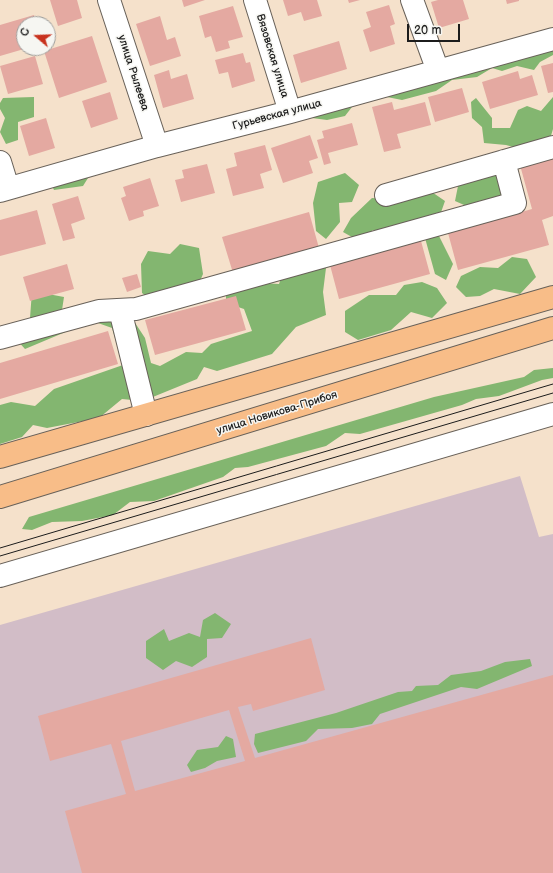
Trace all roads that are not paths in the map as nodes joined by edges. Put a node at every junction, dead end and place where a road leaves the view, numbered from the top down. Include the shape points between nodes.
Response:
1 (109, 0) edge
2 (255, 0) edge
3 (412, 0) edge
4 (553, 39) edge
5 (438, 71) junction
6 (290, 112) junction
7 (157, 146) junction
8 (553, 147) edge
9 (504, 161) junction
10 (0, 162) edge
11 (4, 189) edge
12 (386, 195) dead end
13 (553, 297) edge
14 (120, 310) junction
15 (553, 328) edge
16 (0, 338) edge
17 (553, 414) edge
18 (146, 415) junction
19 (0, 457) edge
20 (0, 497) edge
21 (0, 576) edge

1 - 7 street, улица Рылеева
2 - 6 street, Вязовская улица
3 - 5 street
4 - 5 street, Гурьевская улица
5 - 6 street, Гурьевская улица
6 - 7 street, Гурьевская улица
7 - 11 street, Гурьевская улица
8 - 9 street
9 - 12 street
9 - 14 street via 515,203 136,309
10 - 11 street
13 - 18 main road
14 - 16 street via 100,311
14 - 18 street
15 - 20 main road, улица Новикова-Прибоя
17 - 21 street
18 - 19 main road

